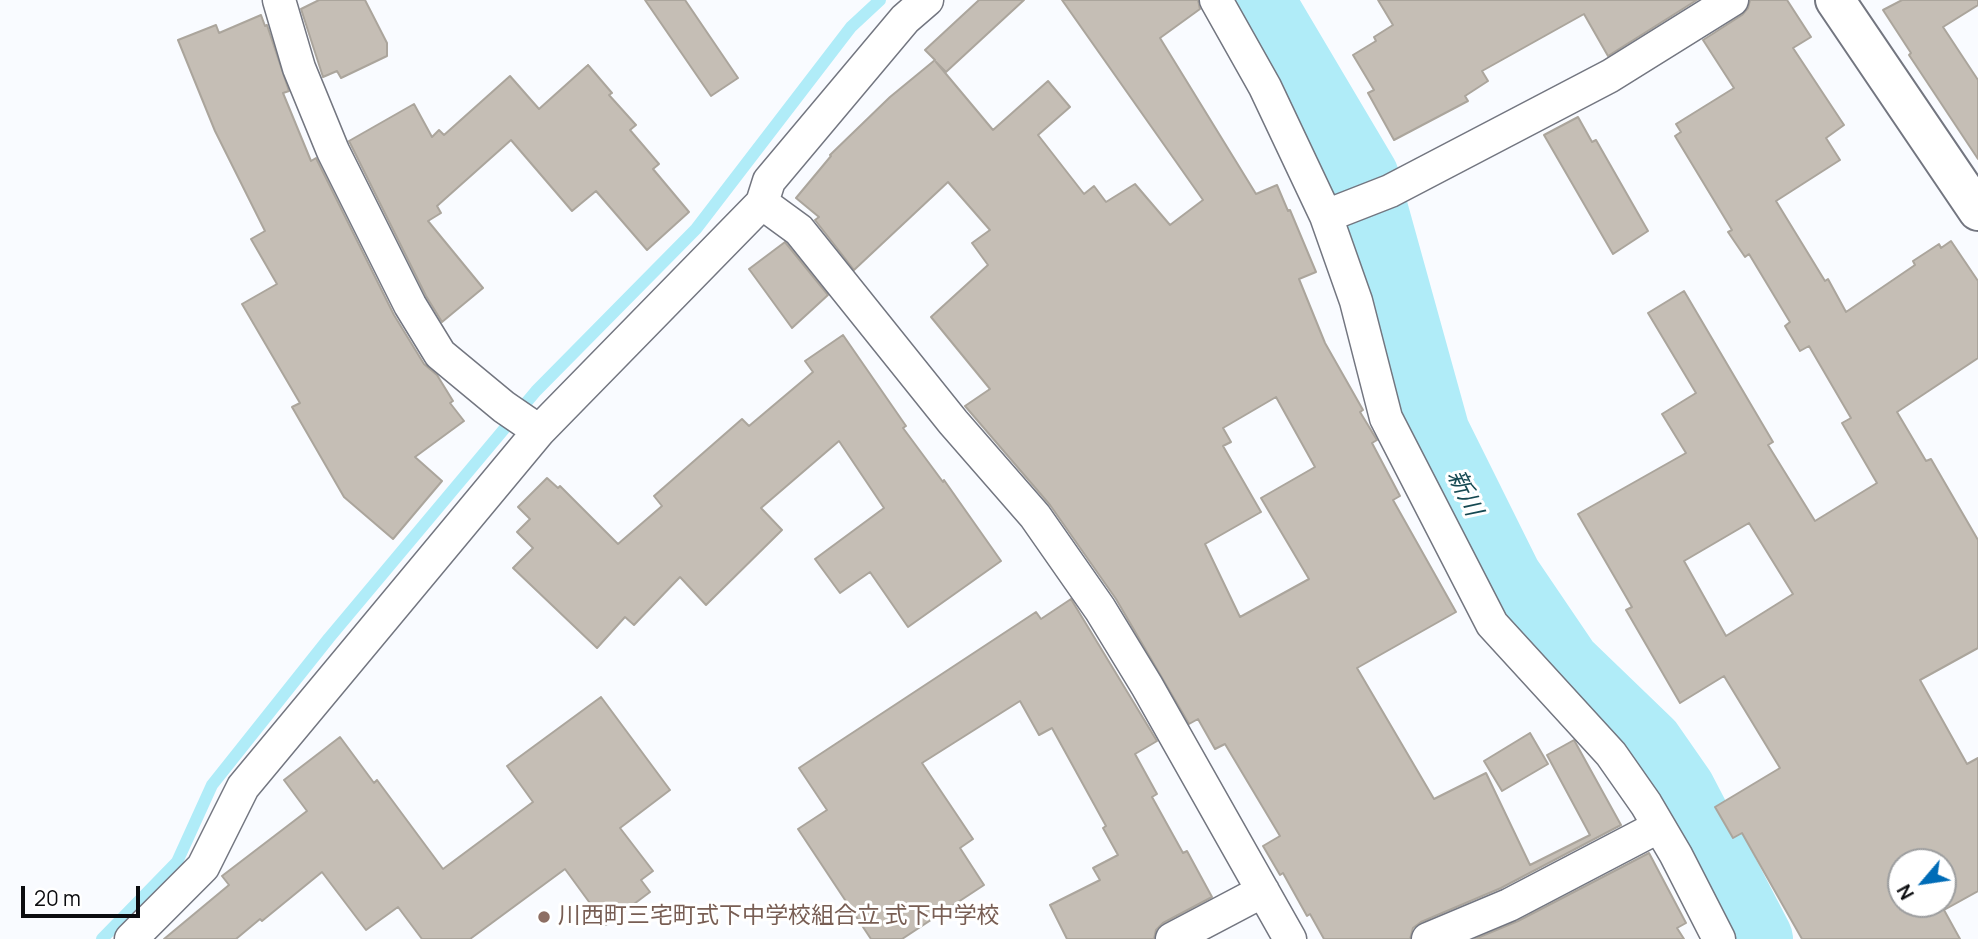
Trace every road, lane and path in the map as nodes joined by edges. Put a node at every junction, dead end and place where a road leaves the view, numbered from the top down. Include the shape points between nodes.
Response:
1 (279, 0) edge
2 (927, 0) edge
3 (1216, 0) edge
4 (1732, 0) edge
5 (1835, 0) edge
6 (762, 203) junction
7 (1978, 211) edge
8 (1326, 216) junction
9 (539, 431) junction
10 (1658, 827) junction
11 (1263, 891) junction
12 (131, 939) edge
13 (1172, 939) edge
14 (1290, 939) edge
15 (1428, 939) edge
16 (1718, 939) edge

1 - 9 street via 299,68 333,151 440,354
2 - 6 street via 905,19 769,181
3 - 8 street via 1265,87
4 - 8 street via 1611,76 1390,191
5 - 7 street
6 - 9 street
6 - 11 street via 799,230 1035,516 1114,631
8 - 10 street via 1356,301 1387,418 1492,624 1611,754
9 - 12 street via 243,787 203,867
10 - 15 street via 1508,905
10 - 16 street
11 - 13 street
11 - 14 street

